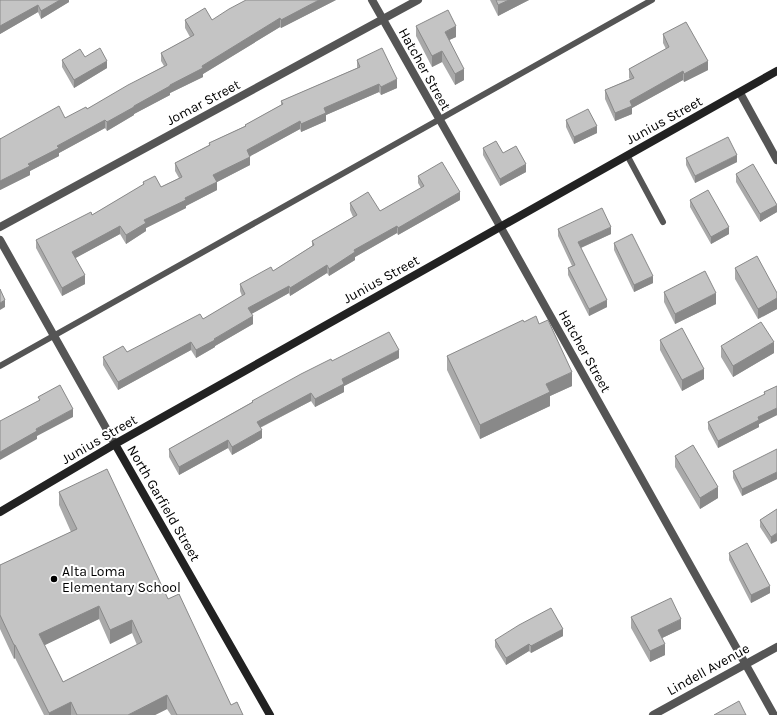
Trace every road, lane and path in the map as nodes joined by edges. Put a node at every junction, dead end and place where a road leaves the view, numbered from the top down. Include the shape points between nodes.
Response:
1 (372, 0) edge
2 (418, 0) edge
3 (652, 0) edge
4 (383, 20) junction
5 (777, 71) edge
6 (740, 93) junction
7 (439, 120) junction
8 (627, 155) junction
9 (777, 160) edge
10 (663, 222) dead end
11 (500, 226) junction
12 (0, 227) edge
13 (0, 240) edge
14 (54, 336) junction
15 (0, 366) edge
16 (115, 444) junction
17 (0, 512) edge
18 (777, 646) edge
19 (745, 663) junction
20 (270, 715) edge
21 (652, 715) edge
22 (774, 715) edge

1 - 4 street, Hatcher Street
2 - 4 street, Jomar Street
3 - 7 lane
4 - 7 street, Hatcher Street
4 - 12 street, Jomar Street
5 - 6 street, Junius Street
6 - 8 street, Junius Street
6 - 9 street
7 - 11 street, Hatcher Street
7 - 14 lane
8 - 10 lane
8 - 11 street, Junius Street
11 - 16 street, Junius Street
11 - 19 street, Hatcher Street
13 - 14 street, North Garfield Street
14 - 15 lane
14 - 16 street, North Garfield Street
16 - 17 street, Junius Street
16 - 20 street, North Garfield Street
18 - 19 street, Lindell Avenue
19 - 21 street, Lindell Avenue
19 - 22 street, Hatcher Street

